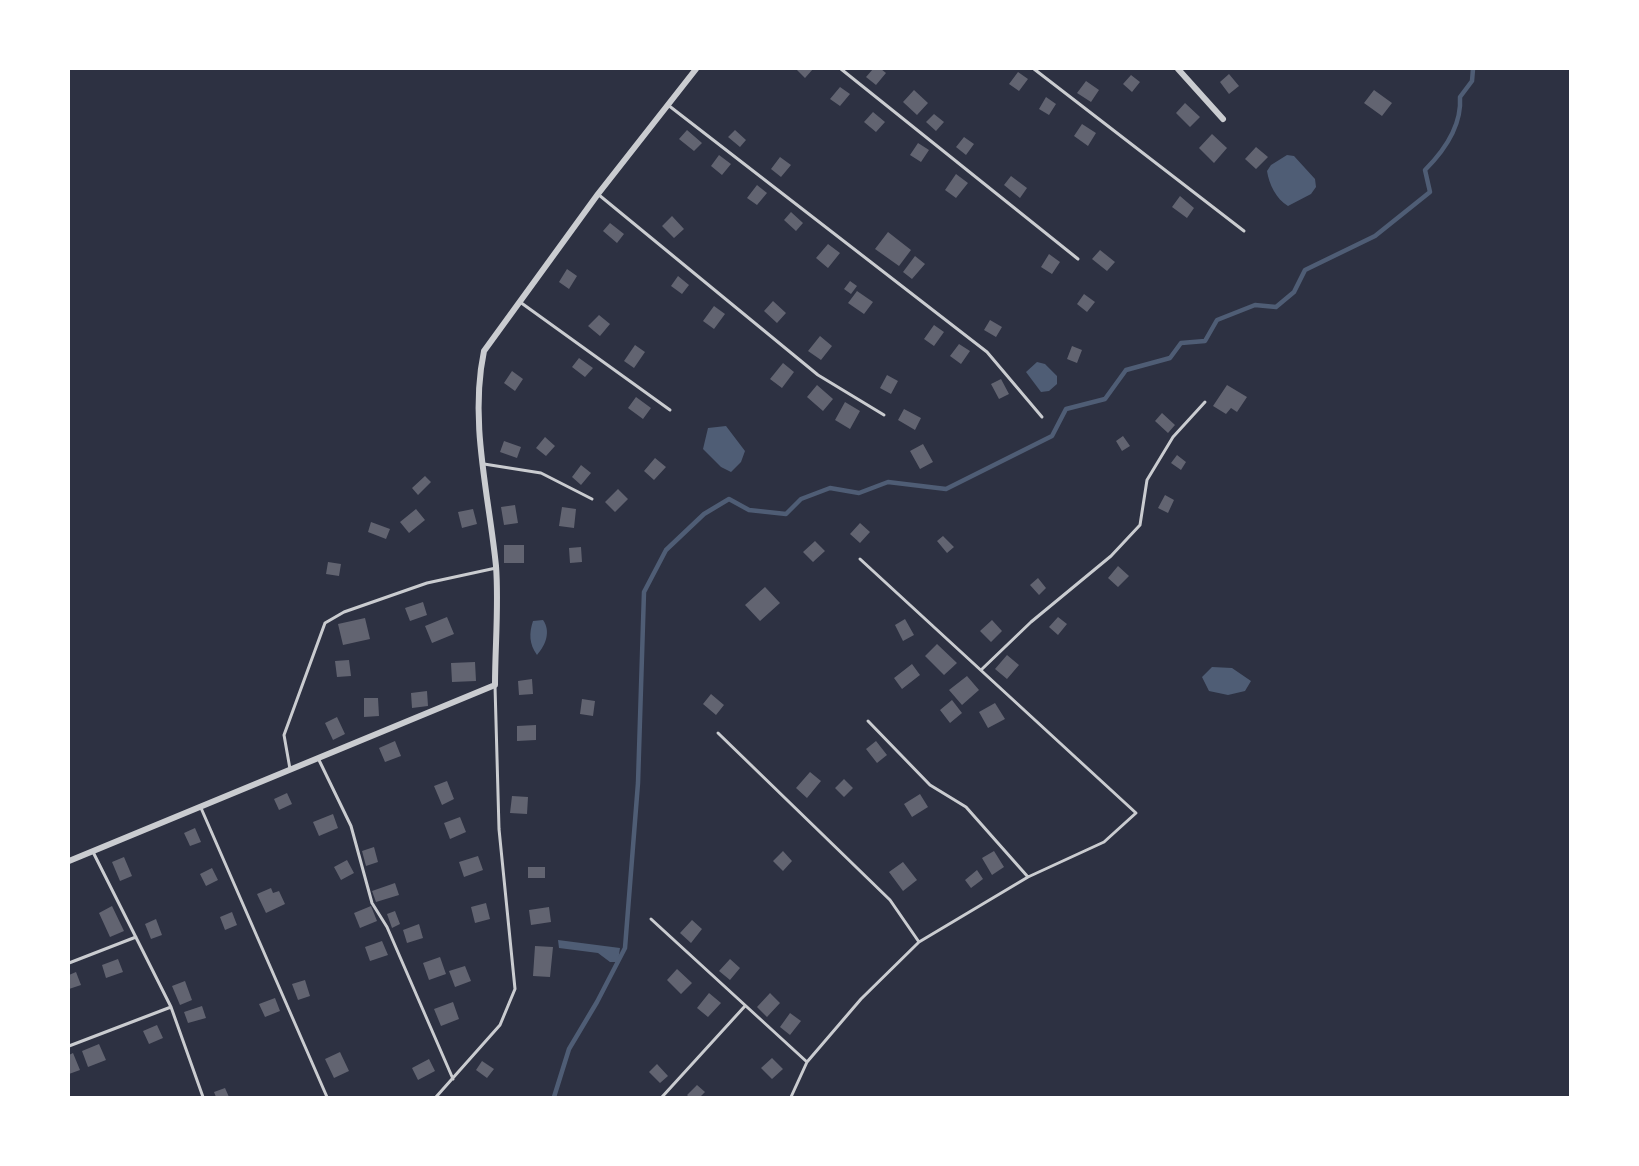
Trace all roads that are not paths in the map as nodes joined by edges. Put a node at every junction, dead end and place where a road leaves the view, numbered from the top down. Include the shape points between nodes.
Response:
1 (696, 69) edge
2 (841, 69) edge
3 (1034, 69) edge
4 (1178, 69) edge
5 (667, 104) junction
6 (1223, 119) dead end
7 (598, 194) junction
8 (1245, 231) dead end
9 (1078, 259) dead end
10 (519, 301) junction
11 (1205, 402) dead end
12 (670, 410) dead end
13 (884, 415) dead end
14 (1042, 417) dead end
15 (482, 463) junction
16 (592, 499) dead end
17 (860, 559) dead end
18 (496, 568) junction
19 (981, 670) junction
20 (495, 686) junction
21 (868, 721) dead end
22 (718, 733) dead end
23 (317, 757) junction
24 (290, 769) junction
25 (201, 808) junction
26 (93, 852) junction
27 (69, 861) edge
28 (1028, 877) junction
29 (651, 919) dead end
30 (136, 937) junction
31 (919, 942) junction
32 (69, 963) edge
33 (745, 1006) junction
34 (171, 1008) junction
35 (69, 1046) edge
36 (807, 1062) junction
37 (453, 1079) junction
38 (202, 1097) edge
39 (327, 1097) edge
40 (436, 1097) edge
41 (662, 1097) edge
42 (791, 1097) edge

1 - 5 street
2 - 9 lane
3 - 8 lane
4 - 6 street
5 - 7 street
5 - 14 lane via 987,352
7 - 10 street
7 - 13 lane via 818,375
10 - 12 lane
10 - 15 street via 484,351 477,381
11 - 19 lane via 1173,437 1147,480 1140,525 1111,556 1031,622
15 - 16 lane via 541,473
15 - 18 street
17 - 19 lane
18 - 20 street
18 - 24 lane via 427,583 344,612 325,623 284,735
19 - 28 lane via 1136,813 1104,842
20 - 23 street
20 - 37 lane via 499,829 515,989 500,1024
21 - 28 lane via 930,785 966,807
22 - 31 lane via 890,900
23 - 24 street
23 - 37 lane via 351,826 372,903 387,927
24 - 25 street
25 - 26 street
25 - 39 lane
26 - 27 street
26 - 30 lane
28 - 31 lane
29 - 33 lane
30 - 32 lane
30 - 34 lane
31 - 36 lane via 861,999
33 - 36 lane
33 - 41 lane
34 - 35 lane
34 - 38 lane
36 - 42 lane
37 - 40 lane

